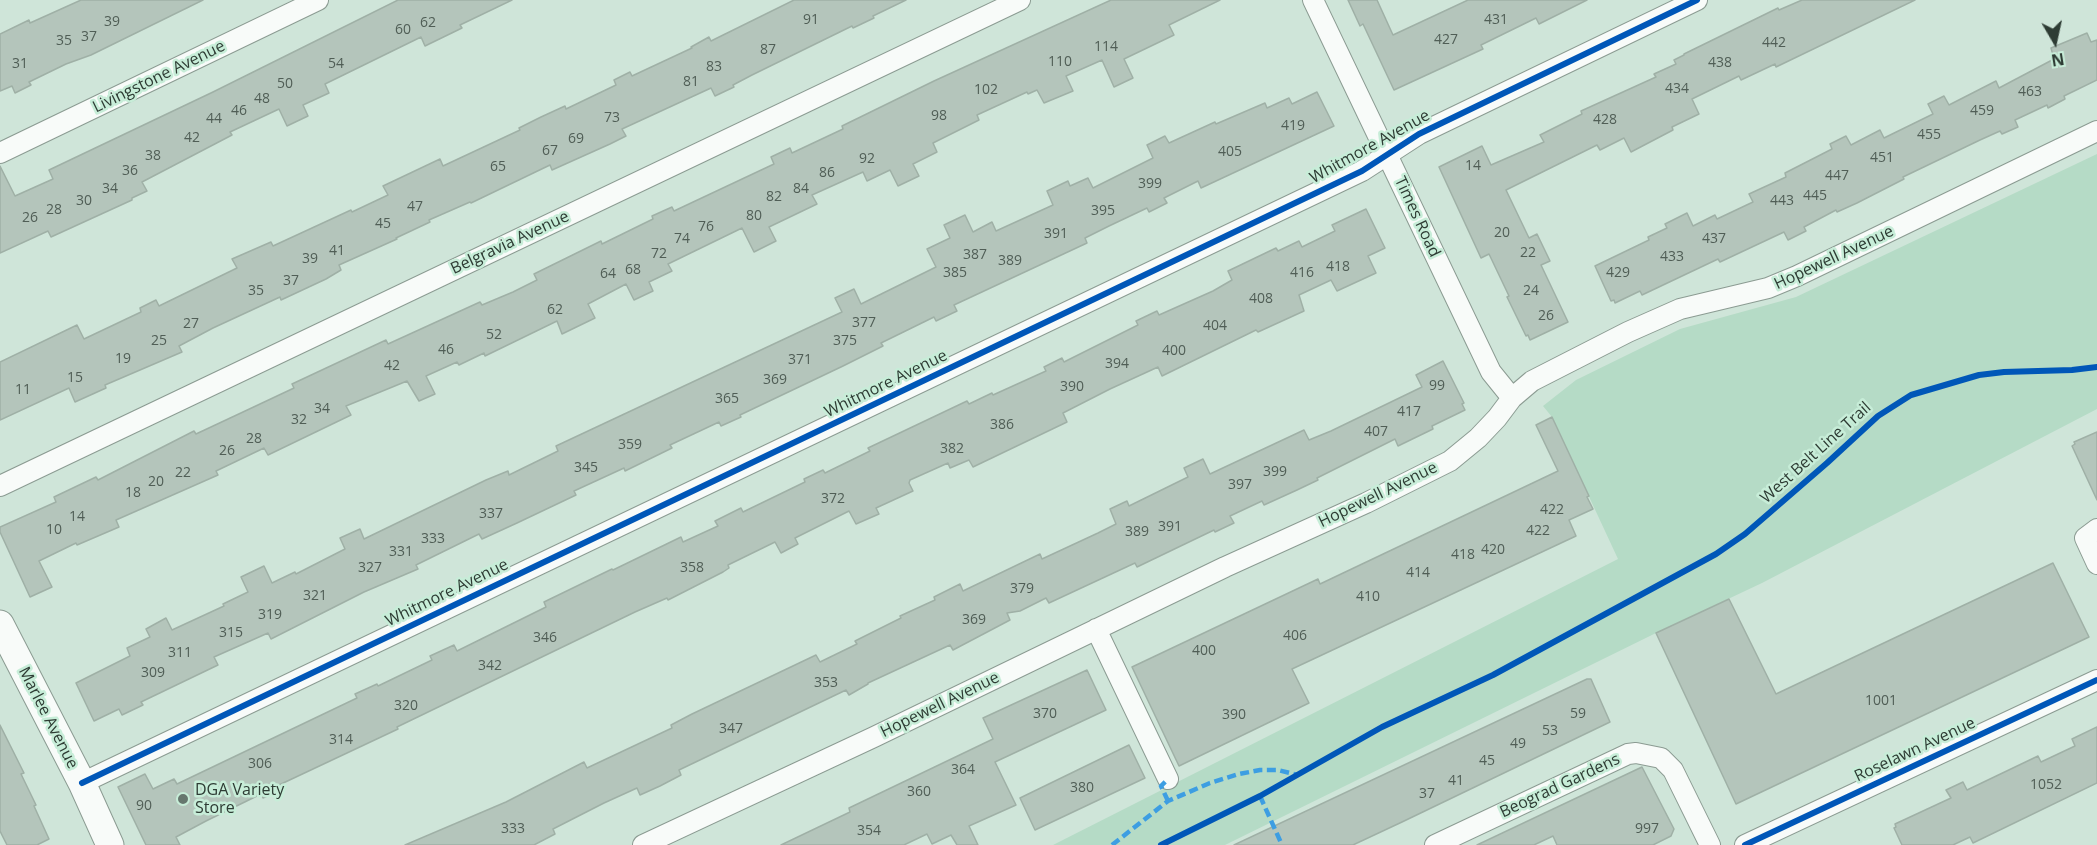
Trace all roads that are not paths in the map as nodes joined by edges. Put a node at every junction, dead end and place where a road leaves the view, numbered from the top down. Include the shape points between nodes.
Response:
1 (318, 0) edge
2 (1020, 0) edge
3 (1312, 0) edge
4 (1697, 0) edge
5 (2097, 131) edge
6 (0, 153) edge
7 (1387, 155) junction
8 (1512, 398) junction
9 (0, 486) edge
10 (2091, 533) edge
11 (2097, 564) edge
12 (1096, 629) junction
13 (2, 632) edge
14 (2097, 680) edge
15 (1168, 778) dead end
16 (82, 783) junction
17 (110, 845) edge
18 (643, 845) edge
19 (1435, 845) edge
20 (1710, 845) edge
21 (1745, 845) edge

1 - 6 street, Livingstone Avenue
2 - 9 street, Belgravia Avenue
3 - 7 street, Times Road
4 - 7 street, Whitmore Avenue via 1419,134
5 - 8 street, Hopewell Avenue via 1797,276 1768,288 1680,309 1628,332 1532,381
7 - 8 street, Times Road via 1491,372
7 - 16 street, Whitmore Avenue via 1341,182
8 - 12 street, Hopewell Avenue via 1478,438 1450,460
10 - 11 street
12 - 15 street
12 - 18 street, Hopewell Avenue
13 - 16 street, Marlee Avenue
14 - 21 street, Roselawn Avenue
16 - 17 street, Marlee Avenue
19 - 20 street, Beograd Gardens via 1628,754 1661,758 1673,770

